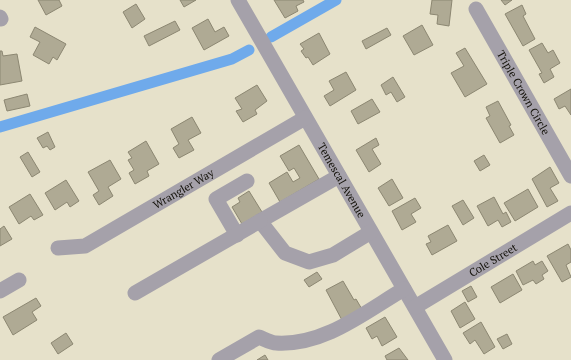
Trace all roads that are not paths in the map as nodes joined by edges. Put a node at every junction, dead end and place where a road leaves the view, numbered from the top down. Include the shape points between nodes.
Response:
1 (238, 0) edge
2 (476, 9) dead end
3 (305, 118) junction
4 (338, 176) junction
5 (571, 176) edge
6 (247, 181) dead end
7 (571, 213) edge
8 (260, 221) junction
9 (371, 232) junction
10 (237, 235) junction
11 (58, 248) dead end
12 (18, 280) dead end
13 (404, 289) junction
14 (0, 291) edge
15 (135, 293) dead end
16 (415, 308) junction
17 (219, 360) edge
18 (445, 360) edge

1 - 3 street, Temescal Avenue
2 - 5 street, Triple Crown Circle
3 - 4 street, Temescal Avenue
3 - 11 street, Wrangler Way via 85,246
4 - 8 street
4 - 9 street, Temescal Avenue
6 - 10 street via 216,199
7 - 16 street, Cole Street
8 - 9 street via 285,253 309,262 332,255
8 - 10 street
9 - 13 street, Temescal Avenue
10 - 15 street
12 - 14 street
13 - 16 street, Temescal Avenue
13 - 17 street via 325,335 275,343 259,336
16 - 18 street, Temescal Avenue

